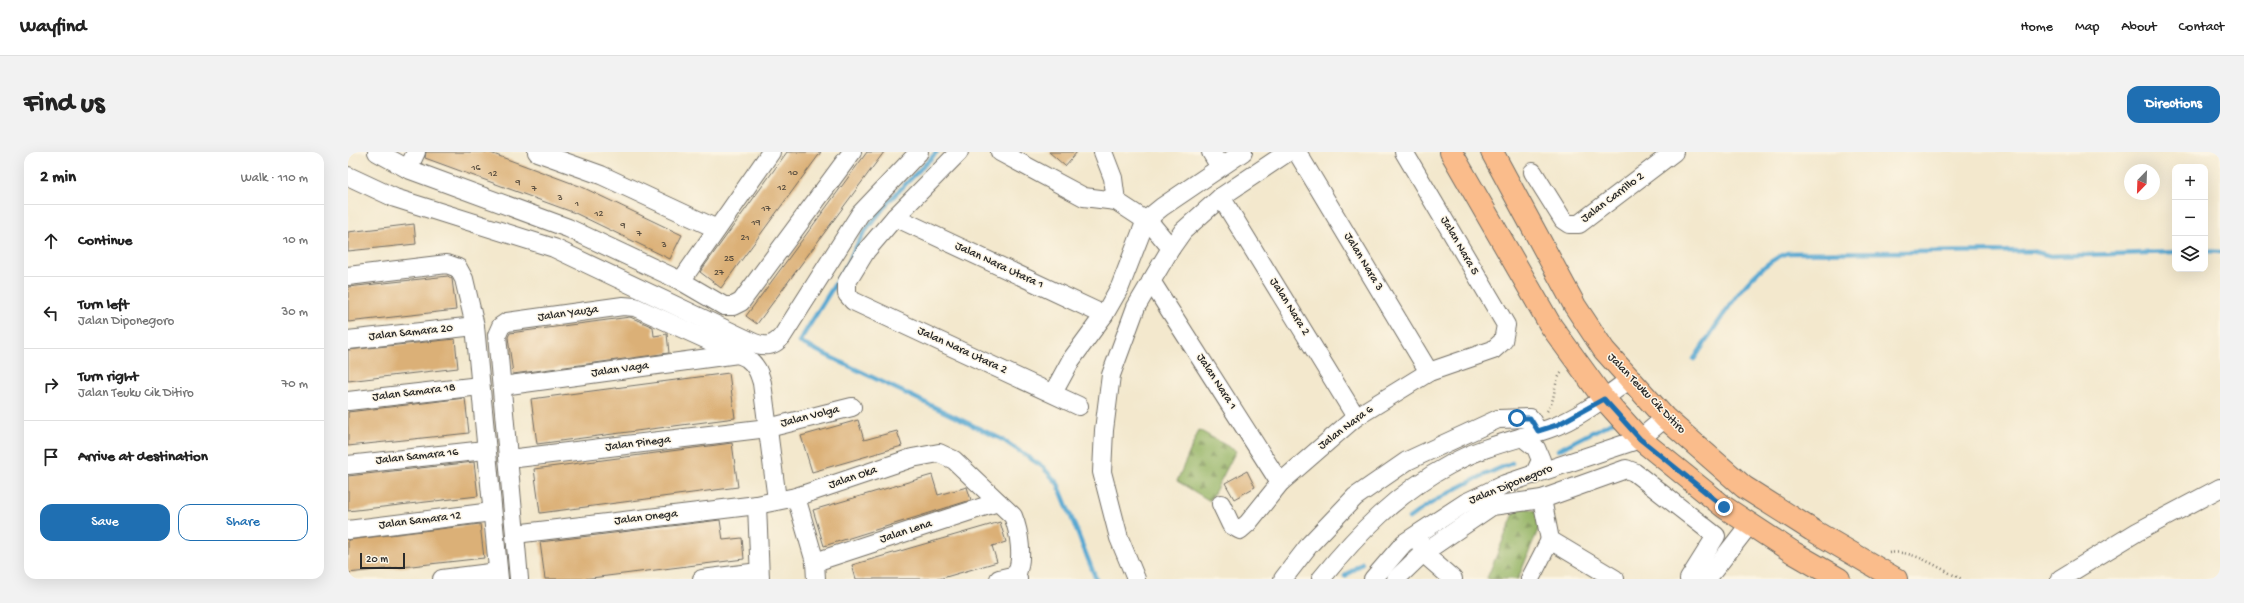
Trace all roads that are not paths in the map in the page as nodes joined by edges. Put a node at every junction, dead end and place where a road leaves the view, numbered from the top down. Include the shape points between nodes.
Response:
1 (377, 152) edge
2 (416, 152) edge
3 (537, 152) edge
4 (772, 152) edge
5 (852, 152) edge
6 (919, 152) edge
7 (959, 152) edge
8 (1000, 152) edge
9 (1103, 152) edge
10 (1211, 152) edge
11 (1242, 152) edge
12 (1288, 152) edge
13 (1297, 152) edge
14 (1404, 152) edge
15 (1451, 152) edge
16 (1492, 152) edge
17 (1674, 152) edge
18 (1220, 168) junction
19 (408, 170) junction
20 (1533, 172) dead end
21 (348, 176) edge
22 (1221, 197) junction
23 (1116, 201) junction
24 (895, 217) junction
25 (1149, 222) junction
26 (717, 229) junction
27 (1183, 230) junction
28 (1171, 248) junction
29 (348, 276) edge
30 (681, 281) junction
31 (1151, 281) junction
32 (1104, 315) junction
33 (475, 326) junction
34 (348, 340) edge
35 (1503, 341) joint
36 (738, 354) junction
37 (1429, 372) junction
38 (1630, 379) junction
39 (480, 386) junction
40 (502, 386) junction
41 (1053, 393) junction
42 (1604, 399) junction
43 (348, 401) edge
44 (1079, 406) dead end
45 (852, 407) dead end
46 (1356, 417) junction
47 (1665, 418) junction
48 (768, 428) junction
49 (1536, 432) junction
50 (1640, 439) junction
51 (485, 450) junction
52 (509, 459) junction
53 (348, 465) edge
54 (1534, 475) junction
55 (1280, 482) junction
56 (2220, 488) edge
57 (796, 497) junction
58 (1542, 499) junction
59 (777, 500) junction
60 (998, 502) junction
61 (1221, 504) dead end
62 (757, 505) junction
63 (492, 512) junction
64 (1749, 525) junction
65 (348, 530) edge
66 (515, 534) junction
67 (1417, 534) junction
68 (1550, 540) junction
69 (1423, 553) junction
70 (816, 570) edge
71 (499, 575) edge
72 (760, 575) edge
73 (1011, 578) edge
74 (442, 579) edge
75 (519, 579) edge
76 (702, 579) edge
77 (1136, 579) edge
78 (1283, 579) edge
79 (1321, 579) edge
80 (1373, 579) edge
81 (1396, 579) edge
82 (1453, 579) edge
83 (1530, 579) edge
84 (1615, 579) edge
85 (1689, 579) edge
86 (1707, 579) edge
87 (1839, 579) edge
88 (1896, 579) edge
89 (2061, 579) edge

1 - 19 street
2 - 19 street
3 - 26 street via 601,175
4 - 26 street
5 - 30 street via 741,302 733,306 724,306
6 - 21 street via 860,214 784,335 778,342 765,346 554,248 395,198
7 - 24 street
8 - 23 street via 1084,197
9 - 23 street via 1113,178
10 - 18 street
11 - 18 street
12 - 22 street
13 - 37 street, Jalan Nara 3
14 - 35 street, Jalan Nara 5 via 1506,325
15 - 42 main road via 1551,326
16 - 38 main road, Jalan Teuku Cik Ditiro via 1575,306 1604,350
17 - 20 street, Jalan Carrillo 2 via 1579,224 1569,224 1563,220
18 - 25 street
19 - 30 street via 568,228
22 - 27 street
22 - 46 street, Jalan Nara 2
23 - 25 street
24 - 32 street, Jalan Nara Utara 1
24 - 41 street, Jalan Nara Utara 2 via 866,251 846,282 847,294 853,301
25 - 27 street
25 - 28 street
25 - 32 street via 1120,288
26 - 30 street
27 - 28 street
28 - 31 street
29 - 33 street via 447,264 458,268 464,279
31 - 55 street, Jalan Nara 1
31 - 77 street via 1136,306 1111,375 1104,430 1102,472 1119,538
32 - 41 street via 1071,360
33 - 34 street, Jalan Samara 20
33 - 39 street
35 - 37 street, Jalan Nara 6 via 1493,350
36 - 40 street, Jalan Vaga
36 - 40 street, Jalan Yauza via 635,307 623,306 507,322 501,326 497,335
36 - 48 street via 754,364 759,371
37 - 46 street, Jalan Nara 6
38 - 42 street
38 - 47 main road, Jalan Teuku Cik Ditiro
39 - 43 street, Jalan Samara 18
39 - 51 street
40 - 52 street
41 - 44 street, Jalan Nara Utara 2
42 - 49 street
42 - 50 main road
45 - 48 street, Jalan Volga
46 - 55 street, Jalan Nara 6
47 - 50 street, Jalan Diponegoro
47 - 88 main road, Jalan Teuku Cik Ditiro via 1744,487
48 - 52 street, Jalan Pinega
48 - 59 street
49 - 54 street via 1536,448 1541,460
49 - 78 street via 1530,418 1498,419 1407,461 1355,497 1310,544
49 - 79 street via 1451,464 1418,485 1374,519 1351,541
50 - 54 street, Jalan Diponegoro
50 - 64 main road via 1691,482
51 - 53 street, Jalan Samara 16
51 - 63 street
52 - 66 street
54 - 67 street, Jalan Diponegoro via 1505,484 1465,503
55 - 61 street, Jalan Nara 6 via 1240,530 1231,525
56 - 89 street via 2137,532
57 - 59 street, Jalan Oka
57 - 60 street, Jalan Oka via 928,454 945,455 954,460
57 - 70 street
58 - 68 street
58 - 69 street via 1492,506
58 - 85 street via 1626,469 1634,472 1716,536
59 - 62 street, Jalan Onega
60 - 70 street, Jalan Lena
60 - 73 street via 1013,516 1016,525 1020,560
62 - 66 street, Jalan Onega
62 - 72 street
63 - 65 street, Jalan Samara 12
63 - 71 street
64 - 86 street
64 - 87 main road
66 - 75 street
67 - 69 street
67 - 80 street, Jalan Diponegoro via 1404,543
68 - 83 street
68 - 84 street
69 - 81 street
69 - 82 street
71 - 74 street
72 - 76 street

